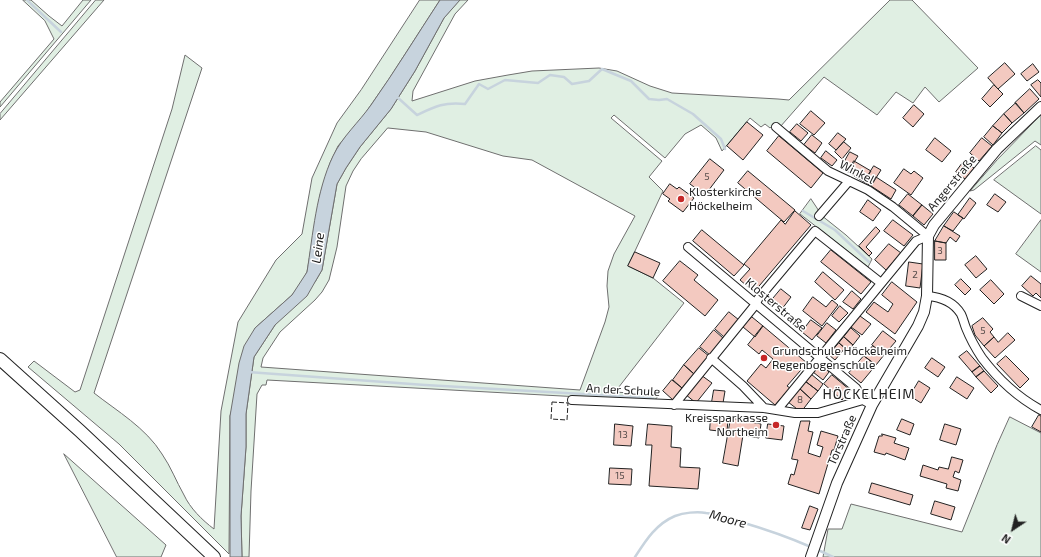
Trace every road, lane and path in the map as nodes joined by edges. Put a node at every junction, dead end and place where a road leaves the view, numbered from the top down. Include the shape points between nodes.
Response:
1 (1041, 107) edge
2 (776, 127) dead end
3 (849, 181) junction
4 (819, 216) dead end
5 (928, 236) junction
6 (688, 247) dead end
7 (881, 283) junction
8 (927, 296) junction
9 (1021, 296) dead end
10 (756, 304) junction
11 (1041, 306) edge
12 (711, 358) junction
13 (820, 358) junction
14 (0, 359) edge
15 (572, 400) dead end
16 (867, 402) junction
17 (674, 405) junction
18 (764, 408) junction
19 (777, 410) junction
20 (1041, 410) edge
21 (214, 557) edge
22 (812, 557) edge

1 - 5 street, Angerstraße via 997,149 934,224
2 - 3 street, Winkel via 828,171
3 - 4 street
3 - 5 street, Winkel via 893,207
5 - 7 street via 916,241
5 - 8 street
6 - 10 street, Klosterstraße
7 - 10 street, An der Schule via 815,231
7 - 13 street
8 - 16 street, Torstraße via 918,326
8 - 20 street via 952,303 961,313 968,334 981,356 998,378 1016,394
9 - 11 street
10 - 12 street, An der Schule
10 - 13 street, Klosterstraße
12 - 17 street, An der Schule
12 - 18 street
13 - 16 street, Klosterstraße via 856,388
13 - 19 street
14 - 21 main road
15 - 17 street, An der Schule
16 - 19 street, An der Schule via 818,413
16 - 22 street, Torstraße
17 - 18 street, An der Schule
18 - 19 street, An der Schule

